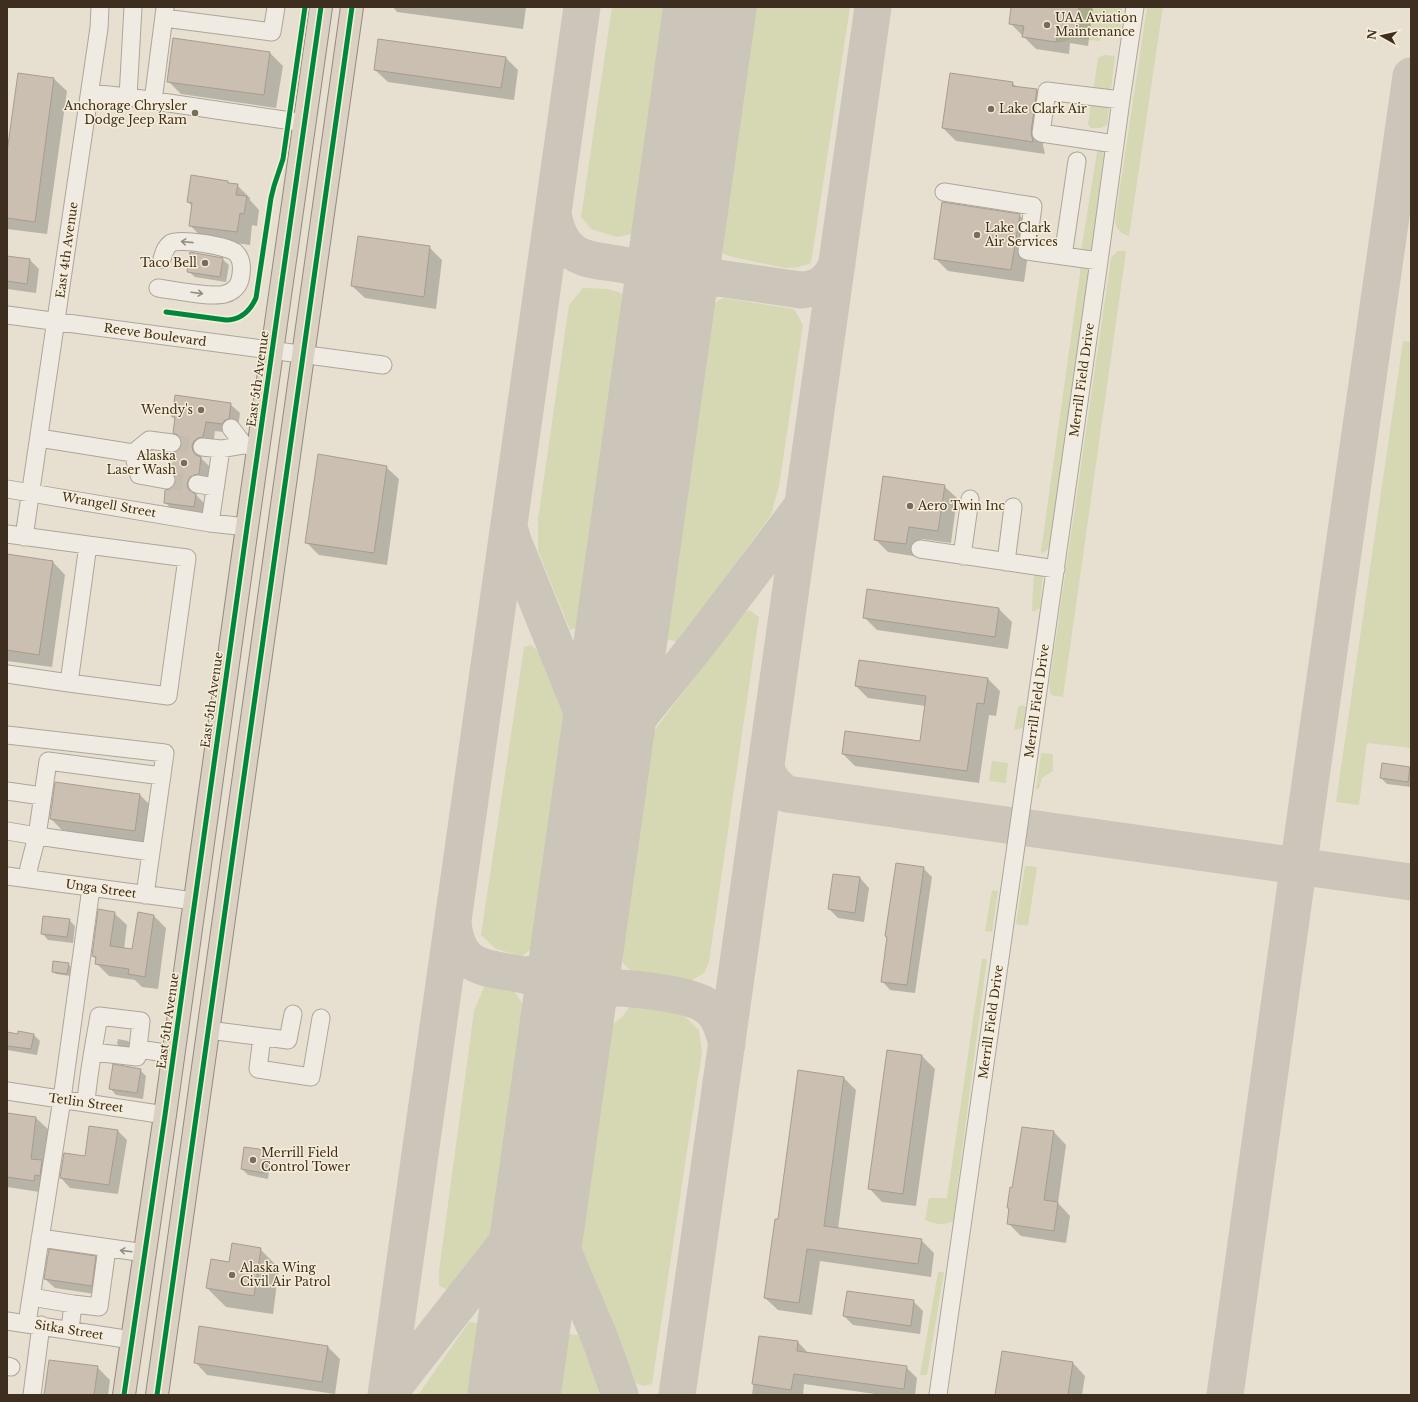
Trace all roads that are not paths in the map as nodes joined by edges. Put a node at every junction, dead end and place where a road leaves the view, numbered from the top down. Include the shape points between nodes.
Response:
1 (100, 7) edge
2 (133, 7) edge
3 (276, 7) edge
4 (321, 7) edge
5 (352, 7) edge
6 (1135, 7) edge
7 (164, 13) edge
8 (90, 93) junction
9 (128, 96) junction
10 (1121, 100) junction
11 (153, 101) junction
12 (305, 123) junction
13 (1115, 144) junction
14 (1077, 161) dead end
15 (944, 192) dead end
16 (1063, 256) junction
17 (162, 259) dead end
18 (1099, 261) junction
19 (158, 288) dead end
20 (7, 315) edge
21 (56, 321) junction
22 (272, 351) junction
23 (302, 355) junction
24 (384, 365) dead end
25 (231, 428) dead end
26 (39, 438) junction
27 (172, 443) tunnel mouth
28 (251, 446) junction
29 (202, 447) tunnel mouth
30 (222, 449) junction
31 (133, 453) junction
32 (166, 480) tunnel mouth
33 (197, 484) tunnel mouth
34 (216, 487) junction
35 (7, 489) edge
36 (31, 492) junction
37 (970, 499) dead end
38 (1013, 507) dead end
39 (210, 523) junction
40 (247, 527) junction
41 (7, 534) edge
42 (24, 537) junction
43 (88, 545) junction
44 (920, 550) dead end
45 (962, 556) junction
46 (1006, 562) junction
47 (1056, 569) junction
48 (7, 674) edge
49 (69, 683) junction
50 (7, 735) edge
51 (50, 740) junction
52 (48, 761) junction
53 (162, 776) junction
54 (7, 791) edge
55 (42, 796) junction
56 (7, 832) edge
57 (37, 836) junction
58 (151, 852) junction
59 (7, 876) edge
60 (28, 879) junction
61 (91, 888) junction
62 (145, 895) junction
63 (194, 901) junction
64 (293, 1014) dead end
65 (321, 1018) dead end
66 (208, 1030) junction
67 (262, 1037) junction
68 (138, 1049) junction
69 (93, 1052) junction
70 (173, 1054) junction
71 (7, 1091) edge
72 (62, 1099) junction
73 (86, 1103) junction
74 (165, 1115) junction
75 (40, 1238) junction
76 (107, 1248) junction
77 (145, 1253) junction
78 (31, 1297) junction
79 (73, 1304) junction
80 (7, 1321) edge
81 (34, 1324) junction
82 (70, 1330) junction
83 (132, 1340) junction
84 (32, 1395) edge
85 (124, 1395) edge
86 (157, 1395) edge
87 (938, 1395) edge

1 - 8 street, East 4th Avenue
2 - 9 street
3 - 7 street via 272,32
4 - 12 highway, East 5th Avenue
5 - 23 highway
6 - 10 street, Merrill Field Drive
7 - 11 street
8 - 9 street
8 - 21 street, East 4th Avenue
9 - 11 street
10 - 13 street, Merrill Field Drive
10 - 13 street via 1047,91 1041,134
11 - 12 street
12 - 22 highway, East 5th Avenue
13 - 18 street, Merrill Field Drive
14 - 16 street
15 - 16 street via 1034,206 1027,251
16 - 18 street
19 -> 17 street via 225,294 239,283 242,272 236,253 226,247 179,241 168,246
18 - 47 street, Merrill Field Drive
20 - 21 street, Reeve Boulevard
21 - 22 street, Reeve Boulevard
21 - 26 street, East 4th Avenue
22 - 23 street, Reeve Boulevard
22 - 28 highway, East 5th Avenue
23 - 24 street, Reeve Boulevard
23 - 66 highway
25 - 28 street
26 - 31 street
26 - 36 street, East 4th Avenue
27 - 31 street via 150,440
28 - 30 street
28 - 40 highway, East 5th Avenue
29 - 30 street
30 - 34 street
31 - 32 street via 139,475
33 - 34 street
34 - 39 street
35 - 36 street, Wrangell Street
36 - 39 street, Wrangell Street
36 - 42 street, East 4th Avenue
37 - 45 street
38 - 46 street
39 - 40 street, Wrangell Street
40 - 63 highway, East 5th Avenue
41 - 42 street
42 - 43 street
43 - 49 street
43 - 49 street via 186,558 168,696
44 - 45 street
45 - 46 street
46 - 47 street
47 - 87 street, Merrill Field Drive
48 - 49 street
50 - 51 street
51 - 52 street
51 - 53 street via 165,753
52 - 53 street
52 - 55 street
53 - 58 street
54 - 55 street
55 - 57 street
56 - 57 street
57 - 58 street
57 - 60 street
58 - 62 street
59 - 60 street, Unga Street
60 - 61 street, Unga Street
61 - 62 street, Unga Street
61 - 72 street
62 - 63 street, Unga Street
63 - 70 highway, East 5th Avenue
64 - 67 street via 288,1040
65 - 67 street via 311,1077 258,1069
66 - 67 street
66 - 86 highway
68 - 69 street via 137,1057
68 - 69 street via 141,1021 99,1016
68 - 70 street
69 - 73 street
70 - 74 highway, East 5th Avenue
71 - 72 street, Tetlin Street
72 - 73 street, Tetlin Street
72 - 75 street
73 - 74 street, Tetlin Street
74 - 77 highway, East 5th Avenue
75 - 76 street
75 - 78 street
77 -> 76 street
76 - 79 street via 99,1307
77 - 83 highway, East 5th Avenue
78 - 79 street
78 - 81 street
79 - 82 street
80 - 81 street, Sitka Street
81 - 82 street, Sitka Street
81 - 84 street
82 - 83 street, Sitka Street
83 - 85 highway, East 5th Avenue

